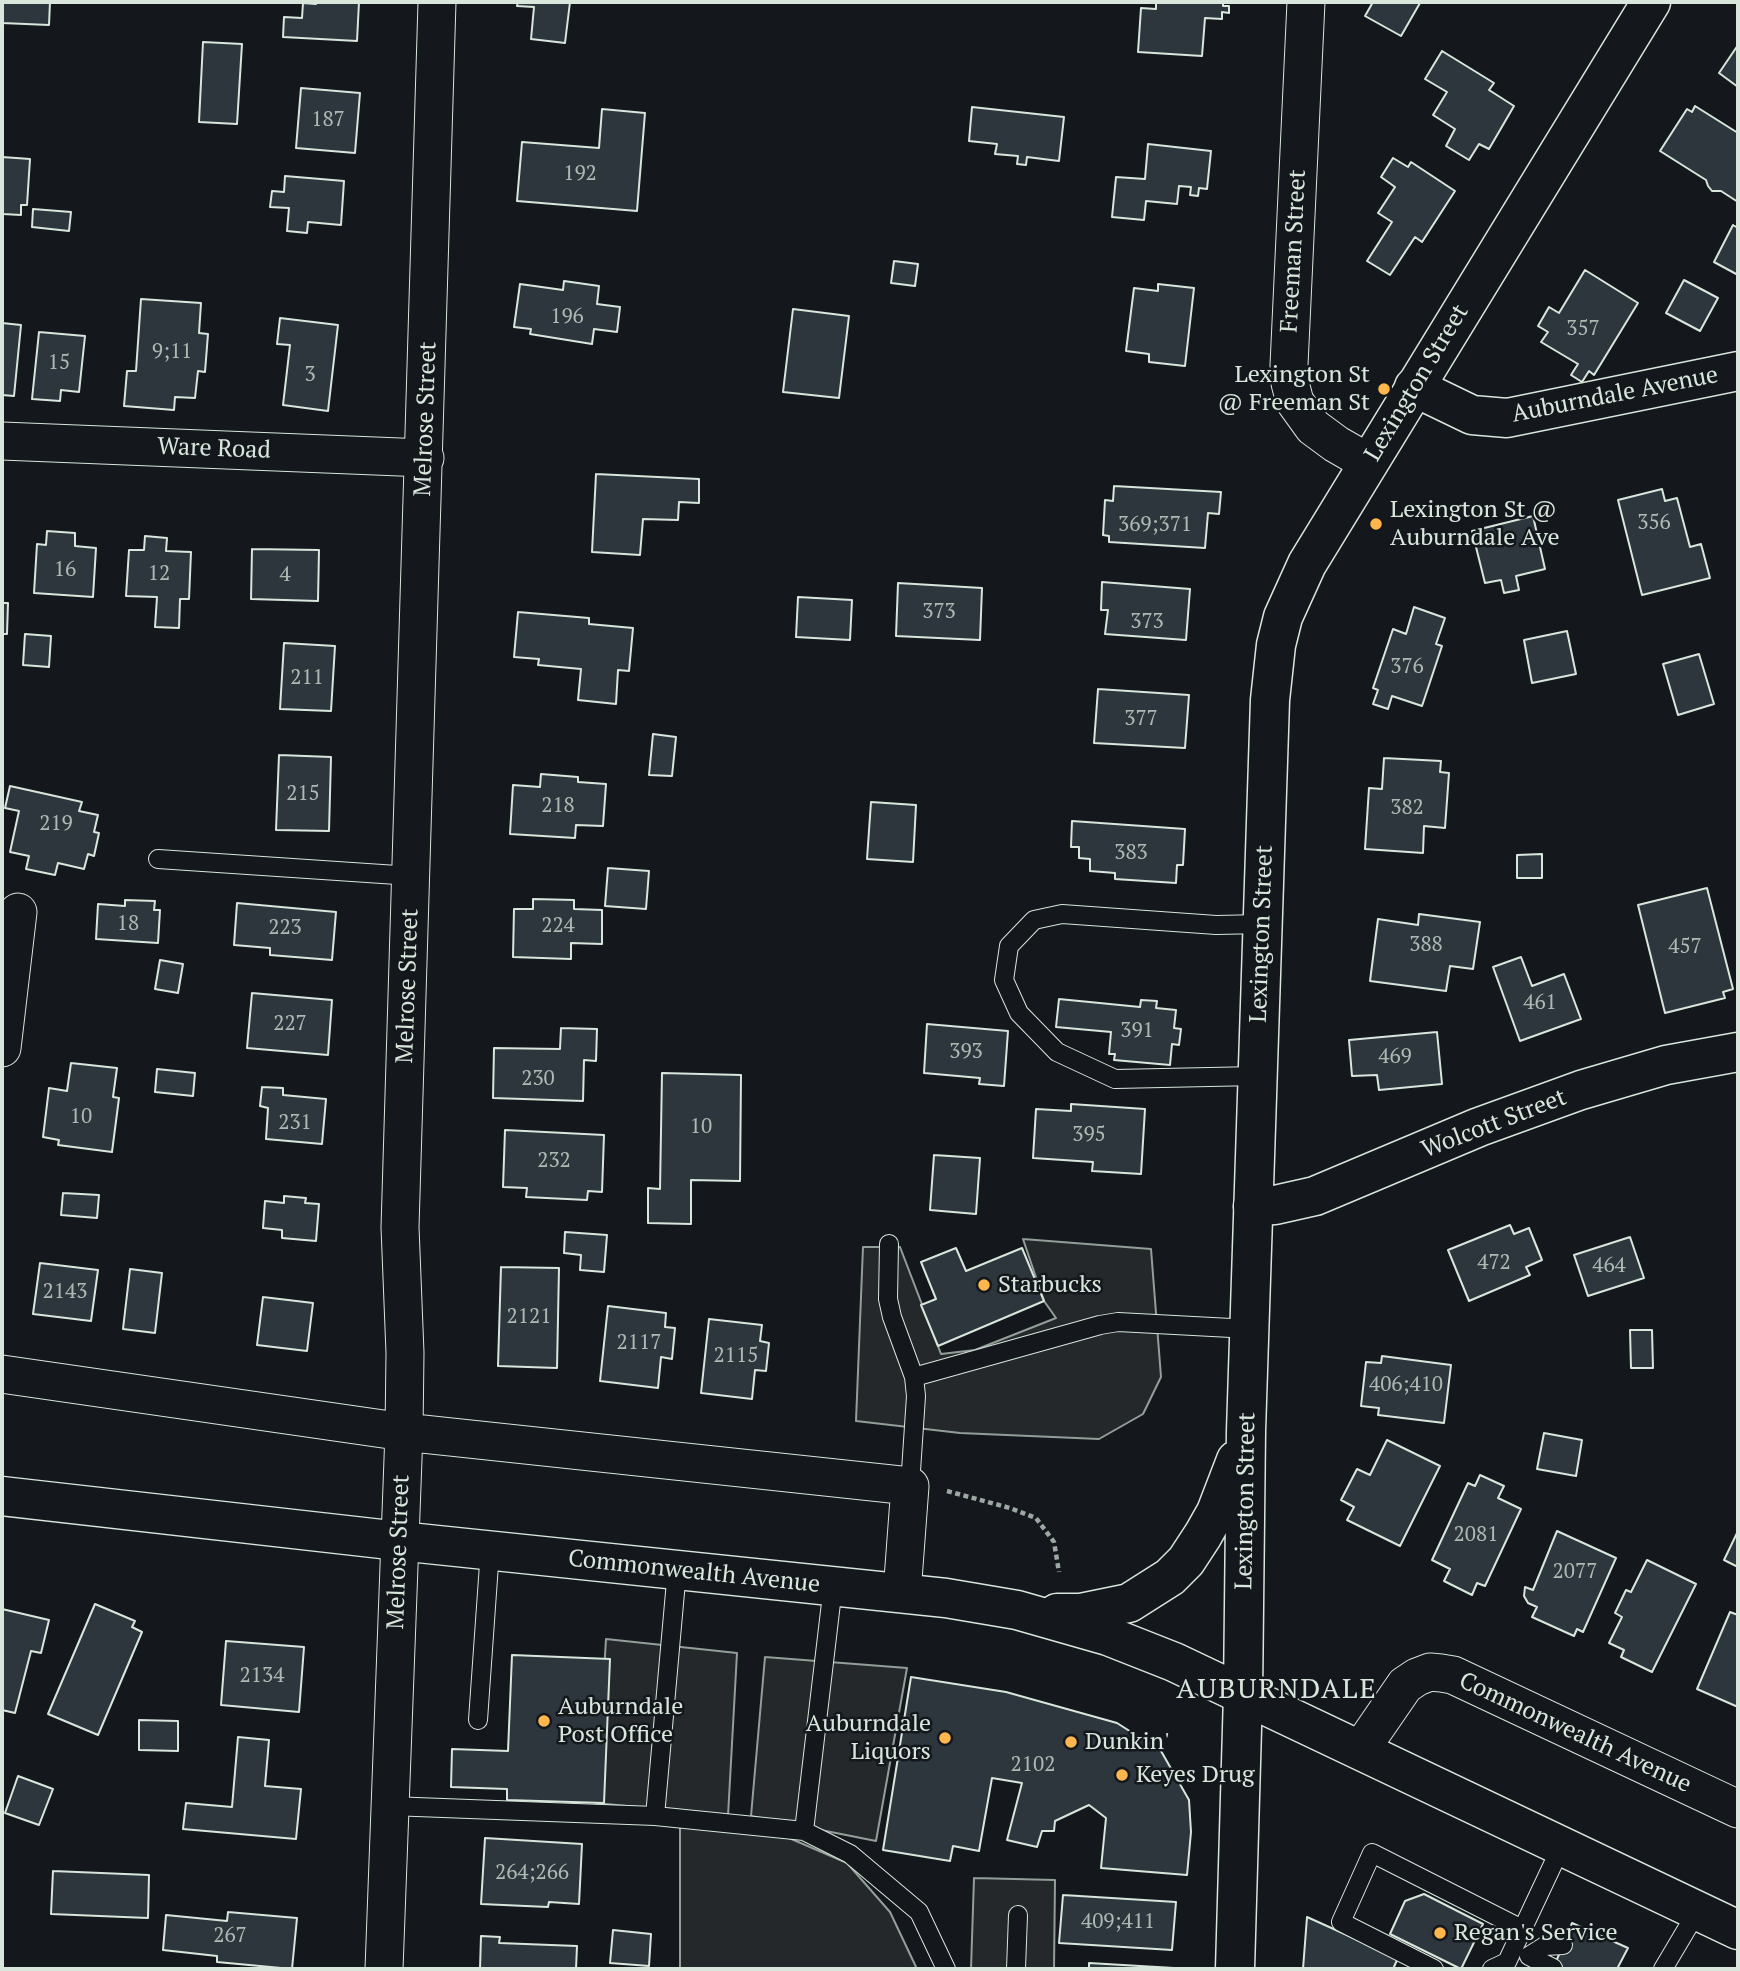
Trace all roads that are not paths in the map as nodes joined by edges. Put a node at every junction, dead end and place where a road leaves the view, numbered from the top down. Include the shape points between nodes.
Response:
1 (437, 2) edge
2 (1306, 2) edge
3 (1651, 2) edge
4 (1738, 371) edge
5 (1415, 387) junction
6 (2, 441) edge
7 (425, 458) junction
8 (1369, 463) junction
9 (158, 859) dead end
10 (412, 876) junction
11 (19, 912) dead end
12 (1262, 924) junction
13 (2, 1048) edge
14 (1738, 1052) edge
15 (1257, 1076) junction
16 (1253, 1206) junction
17 (889, 1244) dead end
18 (1250, 1329) junction
19 (2, 1374) edge
20 (914, 1377) junction
21 (1246, 1431) junction
22 (404, 1432) junction
23 (909, 1486) junction
24 (2, 1496) edge
25 (399, 1541) junction
26 (489, 1550) junction
27 (677, 1570) junction
28 (834, 1586) junction
29 (902, 1593) junction
30 (1017, 1610) junction
31 (1243, 1694) junction
32 (478, 1720) dead end
33 (1360, 1749) junction
34 (390, 1807) junction
35 (1738, 1809) edge
36 (654, 1816) junction
37 (804, 1830) junction
38 (1562, 1845) junction
39 (1698, 1910) junction
40 (1018, 1915) dead end
41 (1521, 1929) junction
42 (1738, 1930) edge
43 (1563, 1945) dead end
44 (1524, 1957) edge
45 (1553, 1968) edge
46 (383, 1969) edge
47 (946, 1969) edge
48 (1016, 1969) edge
49 (1235, 1969) edge
50 (1434, 1969) edge
51 (1492, 1969) edge
52 (1663, 1969) edge

1 - 7 street, Melrose Street
2 - 8 street, Freeman Street via 1290,383 1295,402 1313,427
3 - 5 main road, Lexington Street
4 - 5 main road, Auburndale Avenue via 1507,418 1472,415
5 - 8 main road, Lexington Street
6 - 7 street, Ware Road
7 - 10 street, Melrose Street
8 - 12 main road, Lexington Street via 1293,591 1276,645
9 - 10 lane
10 - 22 street, Melrose Street via 401,1227
11 - 13 street
12 - 15 main road, Lexington Street
12 - 15 lane via 1062,914 1034,920 1009,946 1004,981 1019,1013 1057,1052 1115,1079
14 - 16 main road, Wolcott Street via 1666,1065 1580,1090 1479,1126 1315,1196
15 - 16 main road, Lexington Street
16 - 18 main road, Lexington Street
17 - 20 lane via 888,1299
18 - 20 lane via 1118,1322
18 - 21 main road, Lexington Street
19 - 22 street
20 - 23 lane via 916,1415
21 - 30 main road via 1216,1512 1186,1561 1170,1577 1129,1603 1104,1609
21 - 31 main road, Lexington Street
22 - 23 street
22 - 25 street, Melrose Street
23 - 29 street
24 - 25 main road, Commonwealth Avenue
25 - 26 main road, Commonwealth Avenue
25 - 34 street, Melrose Street
26 - 27 main road, Commonwealth Avenue
26 - 32 lane
27 - 28 main road, Commonwealth Avenue
27 - 36 lane
28 - 29 main road, Commonwealth Avenue
28 - 37 lane
29 - 30 main road, Commonwealth Avenue
30 - 31 main road, Commonwealth Avenue via 1108,1636
31 - 33 main road, Commonwealth Avenue
31 - 49 main road, Lexington Street
33 - 35 street, Commonwealth Avenue via 1405,1685 1430,1672 1441,1672
33 - 38 main road, Commonwealth Avenue
34 - 36 lane
34 - 46 street, Melrose Street
36 - 37 lane
37 - 47 lane via 850,1854 919,1912
38 - 39 main road, Commonwealth Avenue
38 - 41 lane
39 - 42 main road, Commonwealth Avenue
39 - 52 lane
40 - 48 lane
41 - 44 lane
41 - 50 lane via 1372,1853 1341,1923
43 - 44 lane via 1545,1945
44 - 45 lane
44 - 51 lane

